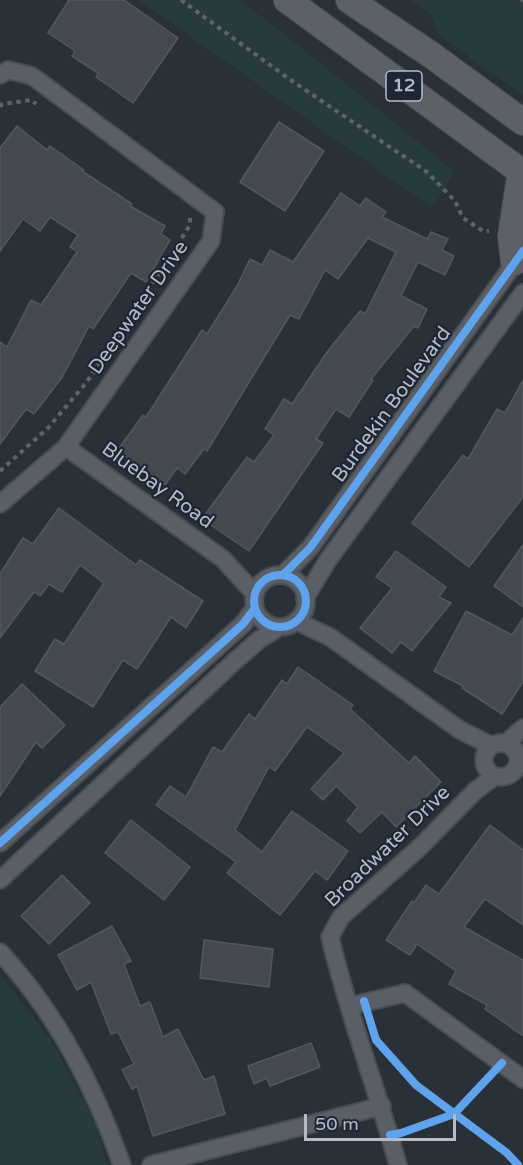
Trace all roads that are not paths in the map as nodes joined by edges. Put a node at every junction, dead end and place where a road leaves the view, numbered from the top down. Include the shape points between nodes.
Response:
1 (287, 0) edge
2 (349, 0) edge
3 (0, 75) edge
4 (523, 122) edge
5 (522, 172) edge
6 (519, 256) edge
7 (523, 294) edge
8 (66, 447) junction
9 (0, 504) edge
10 (223, 559) junction
11 (275, 577) junction
12 (255, 601) junction
13 (297, 613) junction
14 (523, 728) edge
15 (523, 736) edge
16 (505, 763) edge
17 (0, 843) edge
18 (0, 880) edge
19 (0, 952) edge
20 (350, 1006) junction
21 (523, 1078) edge
22 (382, 1106) junction
23 (122, 1165) edge
24 (151, 1165) edge
25 (398, 1165) edge

1 - 5 main road, 12
2 - 4 main road, 12
3 - 8 street, Deepwater Drive via 8,70 32,76 215,212 211,241
5 - 6 main road via 511,236
6 - 11 street, Burdekin Boulevard via 310,548
7 - 13 street, Burdekin Boulevard via 328,560
8 - 9 street, Deepwater Drive
8 - 10 street, Bluebay Road
10 - 11 street, Bluebay Road
10 - 12 street, Bluebay Road
11 - 12 street via 257,588
11 - 13 street via 298,583
12 - 13 street via 258,615 264,621
12 - 17 street via 243,624
13 - 16 street
13 - 18 street, Burdekin Boulevard via 236,660
14 - 16 street, Broadwater Drive
15 - 16 street
16 - 20 street, Broadwater Drive via 420,848 341,916 330,937
19 - 23 street via 27,981 59,1030 106,1120
20 - 21 street via 405,993
20 - 22 street, Broadwater Drive
22 - 24 street
22 - 25 street, Broadwater Drive

